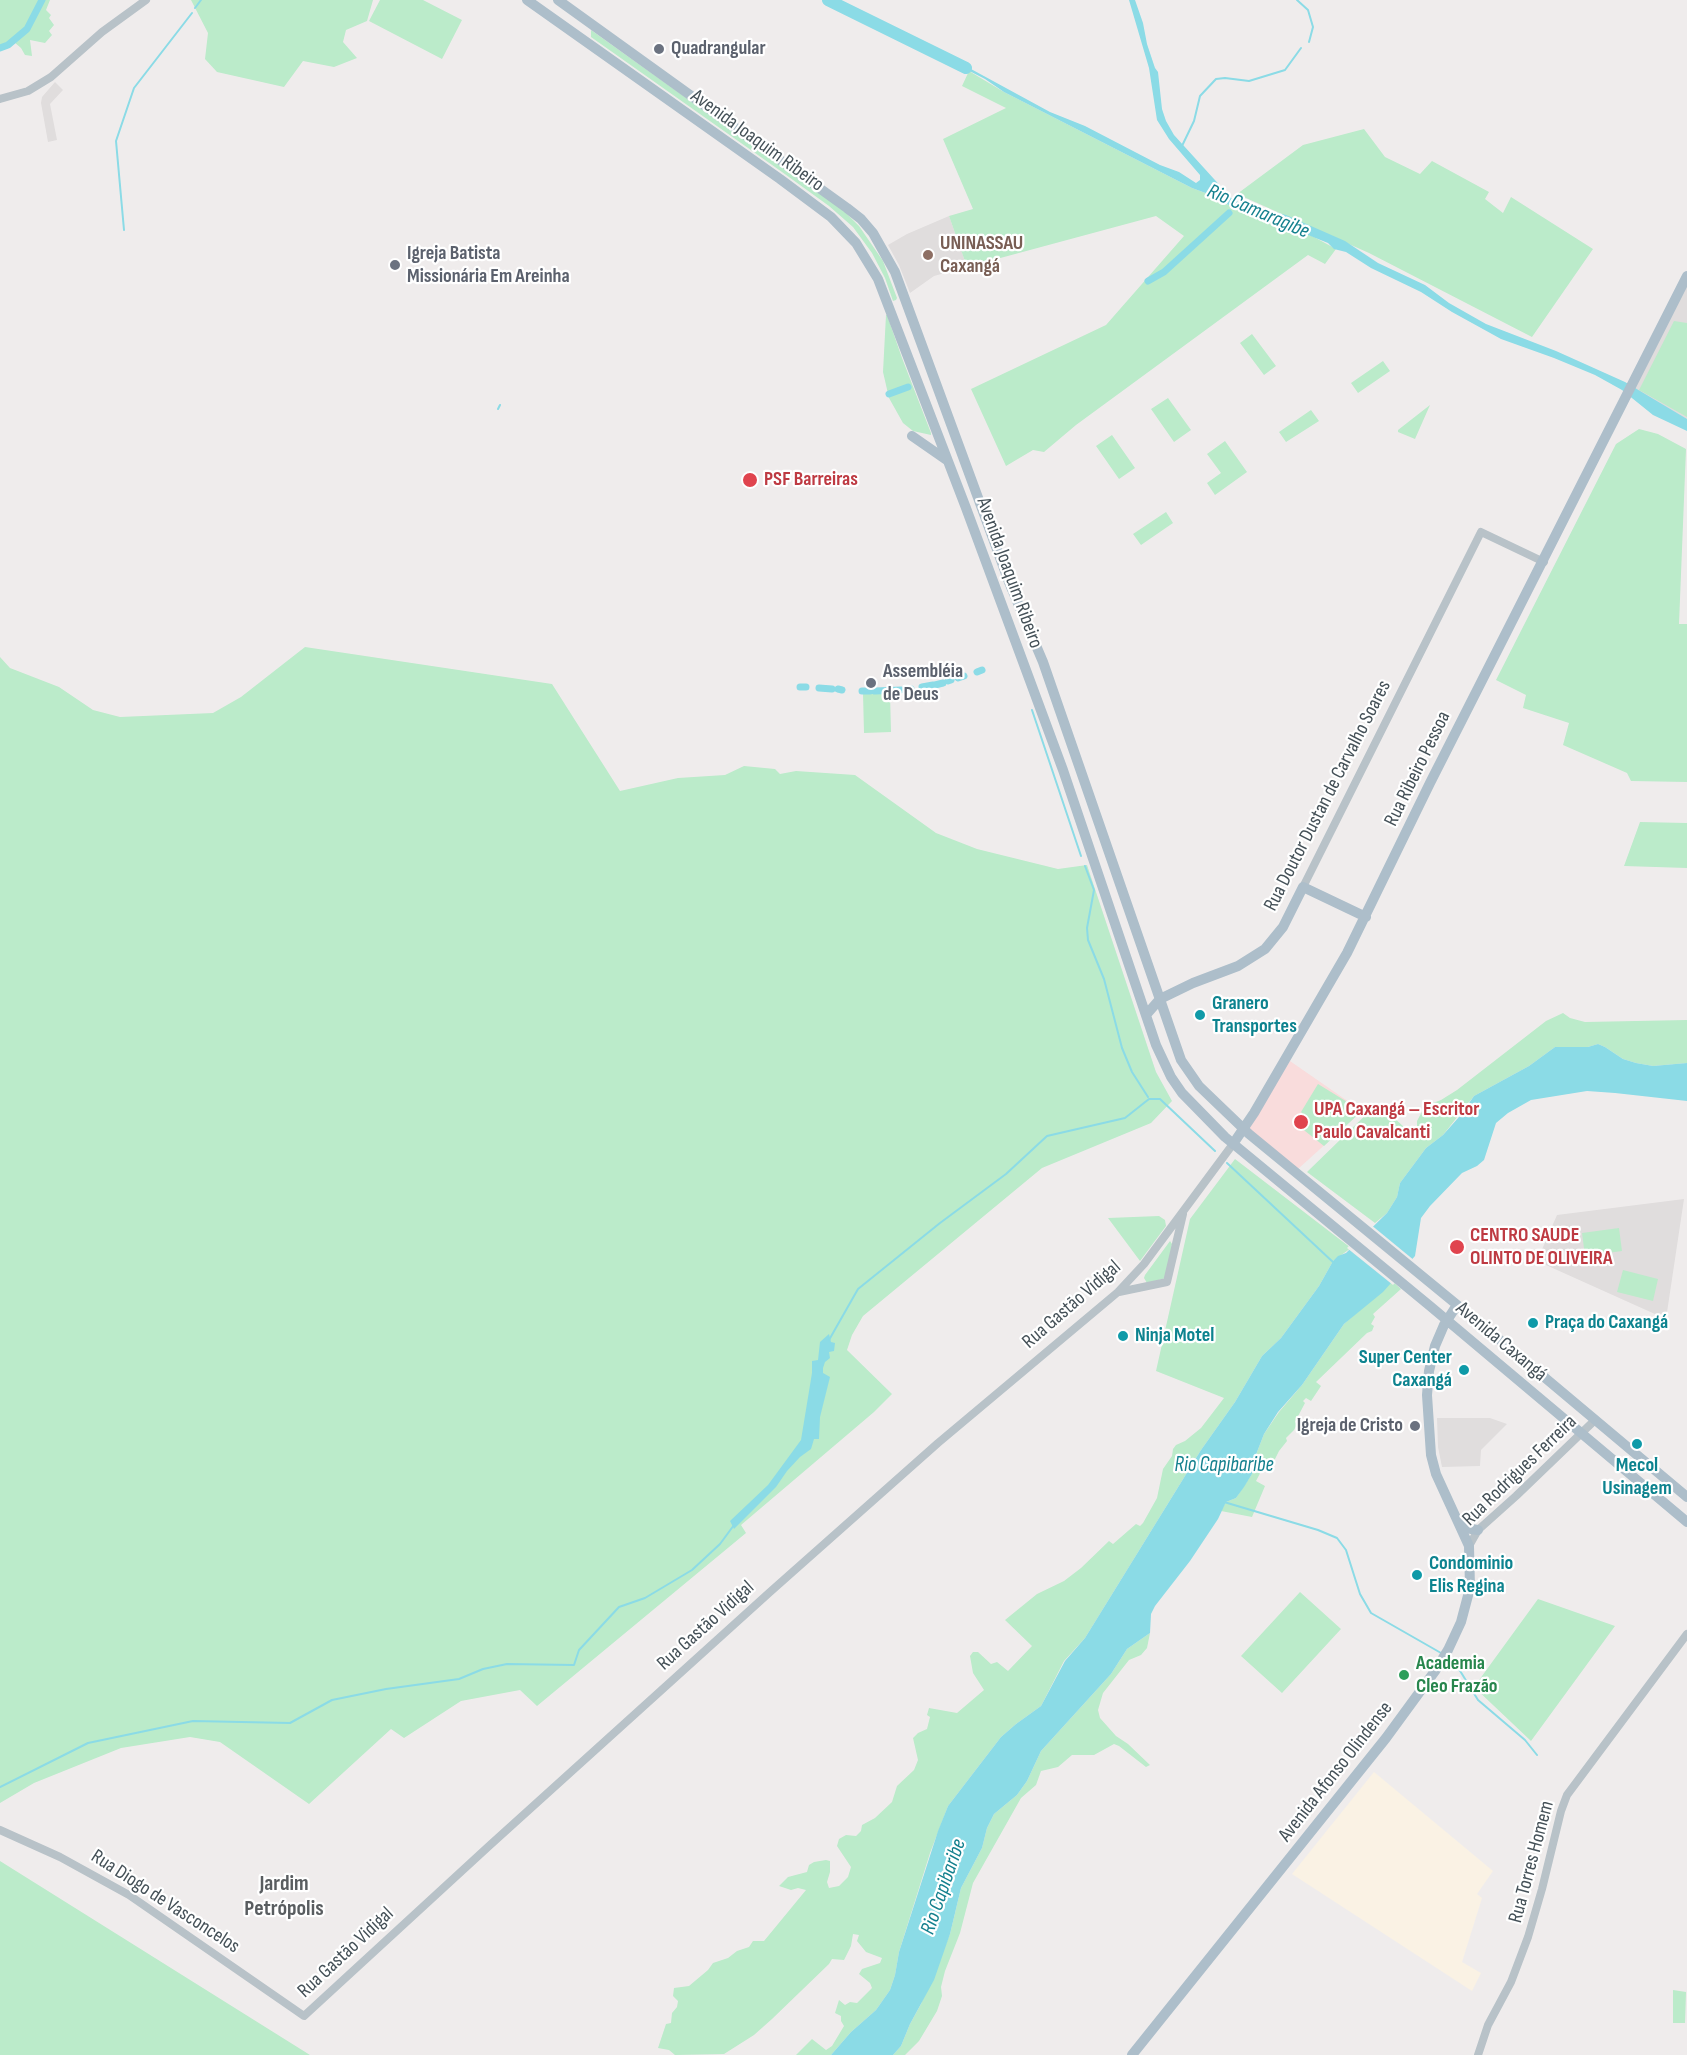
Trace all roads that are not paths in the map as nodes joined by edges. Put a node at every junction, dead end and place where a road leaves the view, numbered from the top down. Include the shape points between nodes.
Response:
1 (146, 0) edge
2 (527, 0) edge
3 (558, 0) edge
4 (0, 99) edge
5 (1687, 276) edge
6 (912, 436) dead end
7 (948, 461) junction
8 (1544, 562) junction
9 (1303, 887) junction
10 (1366, 918) junction
11 (1160, 999) junction
12 (1146, 1016) junction
13 (1243, 1130) junction
14 (1233, 1144) junction
15 (1304, 1178) joint
16 (1291, 1192) joint
17 (1184, 1211) junction
18 (1138, 1270) junction
19 (1146, 1286) junction
20 (1118, 1292) junction
21 (1457, 1305) junction
22 (1447, 1320) junction
23 (1595, 1420) junction
24 (1582, 1434) junction
25 (1687, 1497) edge
26 (1458, 1521) junction
27 (1687, 1522) edge
28 (1478, 1530) junction
29 (1469, 1546) junction
30 (1687, 1634) edge
31 (0, 1830) edge
32 (304, 2016) joint
33 (1132, 2055) edge
34 (1478, 2055) edge

1 - 4 street via 102,32 51,78 28,91
2 - 7 main road, Avenida Joaquim Ribeiro via 780,179 831,218 856,243 878,279
3 - 11 main road, Avenida Joaquim Ribeiro via 861,219 873,233 895,272 1043,662
5 - 8 main road, Rua Ribeiro Pessoa
6 - 7 main road
7 - 12 main road, Avenida Joaquim Ribeiro via 1067,781
8 - 9 street, Rua Doutor Dustan de Carvalho Soares via 1481,532
8 - 10 main road, Rua Ribeiro Pessoa via 1425,793
9 - 10 main road
9 - 11 main road, Rua Doutor Dustan de Carvalho Soares via 1283,927 1265,949 1238,966
10 - 13 main road, Rua Ribeiro Pessoa
11 - 12 main road, Rua Doutor Dustan de Carvalho Soares
11 - 13 main road, Avenida Joaquim Ribeiro via 1180,1060 1199,1086
12 - 14 main road, Avenida Joaquim Ribeiro via 1177,1086
13 - 14 main road, Rua Gastão Vidigal
13 - 15 main road, Avenida Joaquim Ribeiro
14 - 16 main road, Avenida Joaquim Ribeiro
14 - 17 street, Rua Gastão Vidigal
15 - 21 main road, Avenida Caxangá
16 - 22 main road, Avenida Caxangá
17 - 18 street, Rua Gastão Vidigal
17 - 19 street via 1167,1282
18 - 19 street, Rua Gastão Vidigal via 1138,1278
18 - 20 street, Rua Gastão Vidigal
19 - 20 street
20 - 32 street, Rua Gastão Vidigal via 770,1592
21 - 22 main road, Avenida Afonso Olindense
21 - 23 main road, Avenida Caxangá
22 - 24 main road, Avenida Caxangá
22 - 26 main road, Avenida Afonso Olindense via 1434,1346 1429,1371 1428,1442 1436,1474
23 - 24 street, Rua Rodrigues Ferreira
23 - 25 main road, Avenida Caxangá
24 - 27 main road, Avenida Caxangá
24 - 28 street, Rua Rodrigues Ferreira
26 - 28 main road
26 - 29 main road, Avenida Afonso Olindense
28 - 29 street, Rua Rodrigues Ferreira
29 - 33 main road, Avenida Afonso Olindense via 1470,1588 1461,1622 1444,1655 1386,1738
30 - 34 street, Rua Torres Homem via 1567,1796 1528,1937
31 - 32 street, Rua Diogo de Vasconcelos via 129,1895

